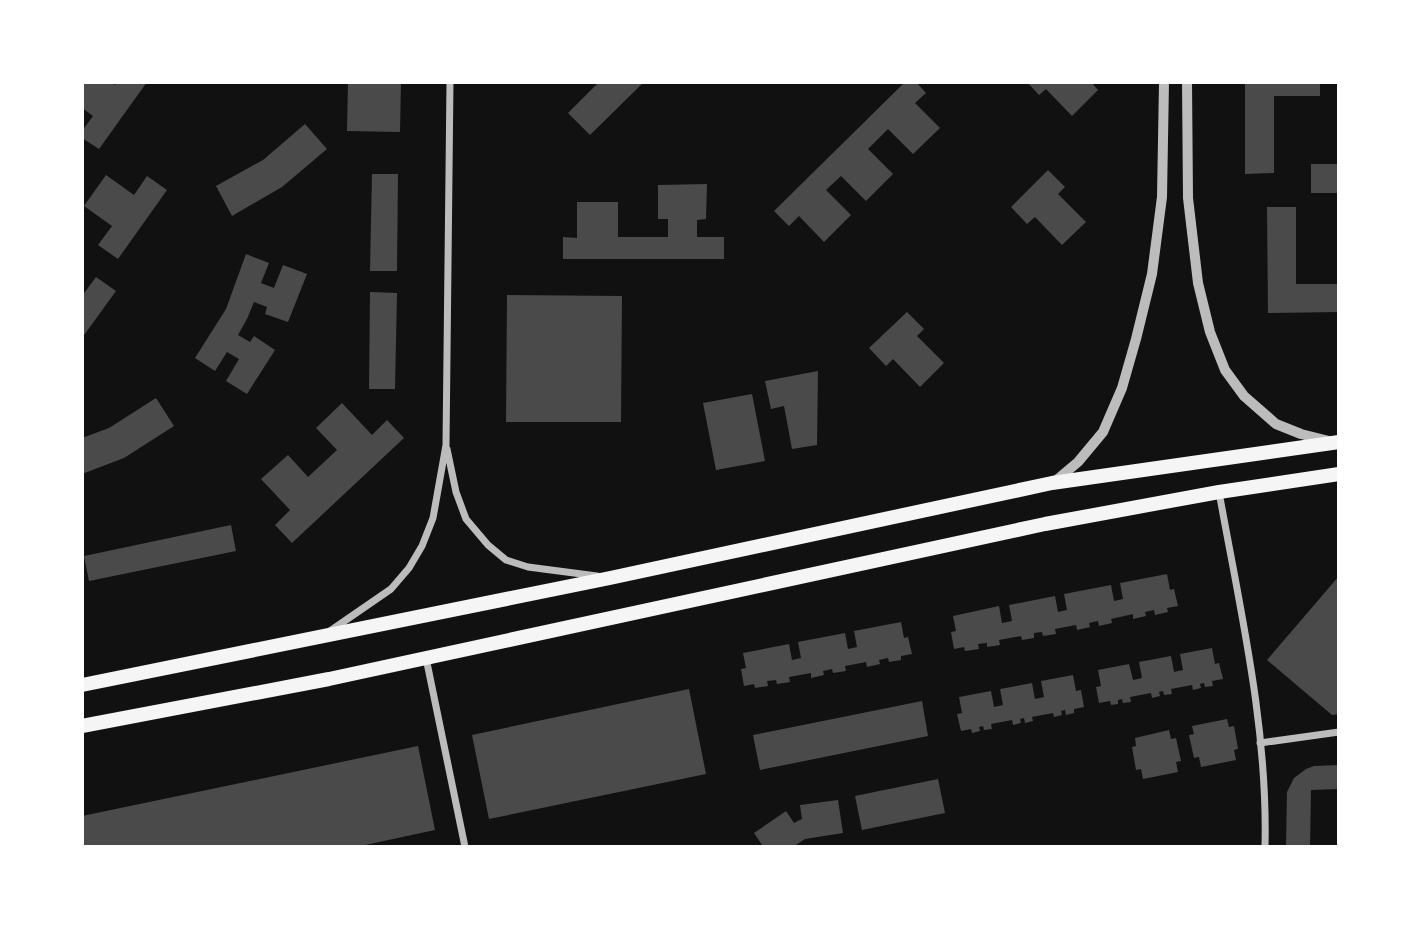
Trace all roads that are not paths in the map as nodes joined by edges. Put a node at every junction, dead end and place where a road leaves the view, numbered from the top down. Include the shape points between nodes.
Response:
1 (450, 82) edge
2 (1164, 82) edge
3 (1187, 82) edge
4 (1337, 442) edge
5 (446, 445) junction
6 (1339, 474) edge
7 (1052, 483) junction
8 (1219, 492) junction
9 (610, 578) junction
10 (324, 635) junction
11 (426, 657) junction
12 (82, 685) edge
13 (82, 726) edge
14 (1339, 732) edge
15 (1260, 743) junction
16 (465, 847) edge
17 (1265, 847) edge

1 - 5 street
2 - 7 street via 1162,197 1152,275 1136,339 1103,432 1078,462
3 - 4 street via 1188,198 1198,283 1225,370 1244,396 1276,424
4 - 7 highway
5 - 9 street via 466,519 506,560
5 - 10 street via 433,518 409,568 391,589
6 - 8 highway
7 - 9 highway
8 - 11 highway via 1031,527
8 - 15 street
9 - 10 highway
10 - 12 highway
11 - 13 highway
11 - 16 street
14 - 15 street
15 - 17 street

